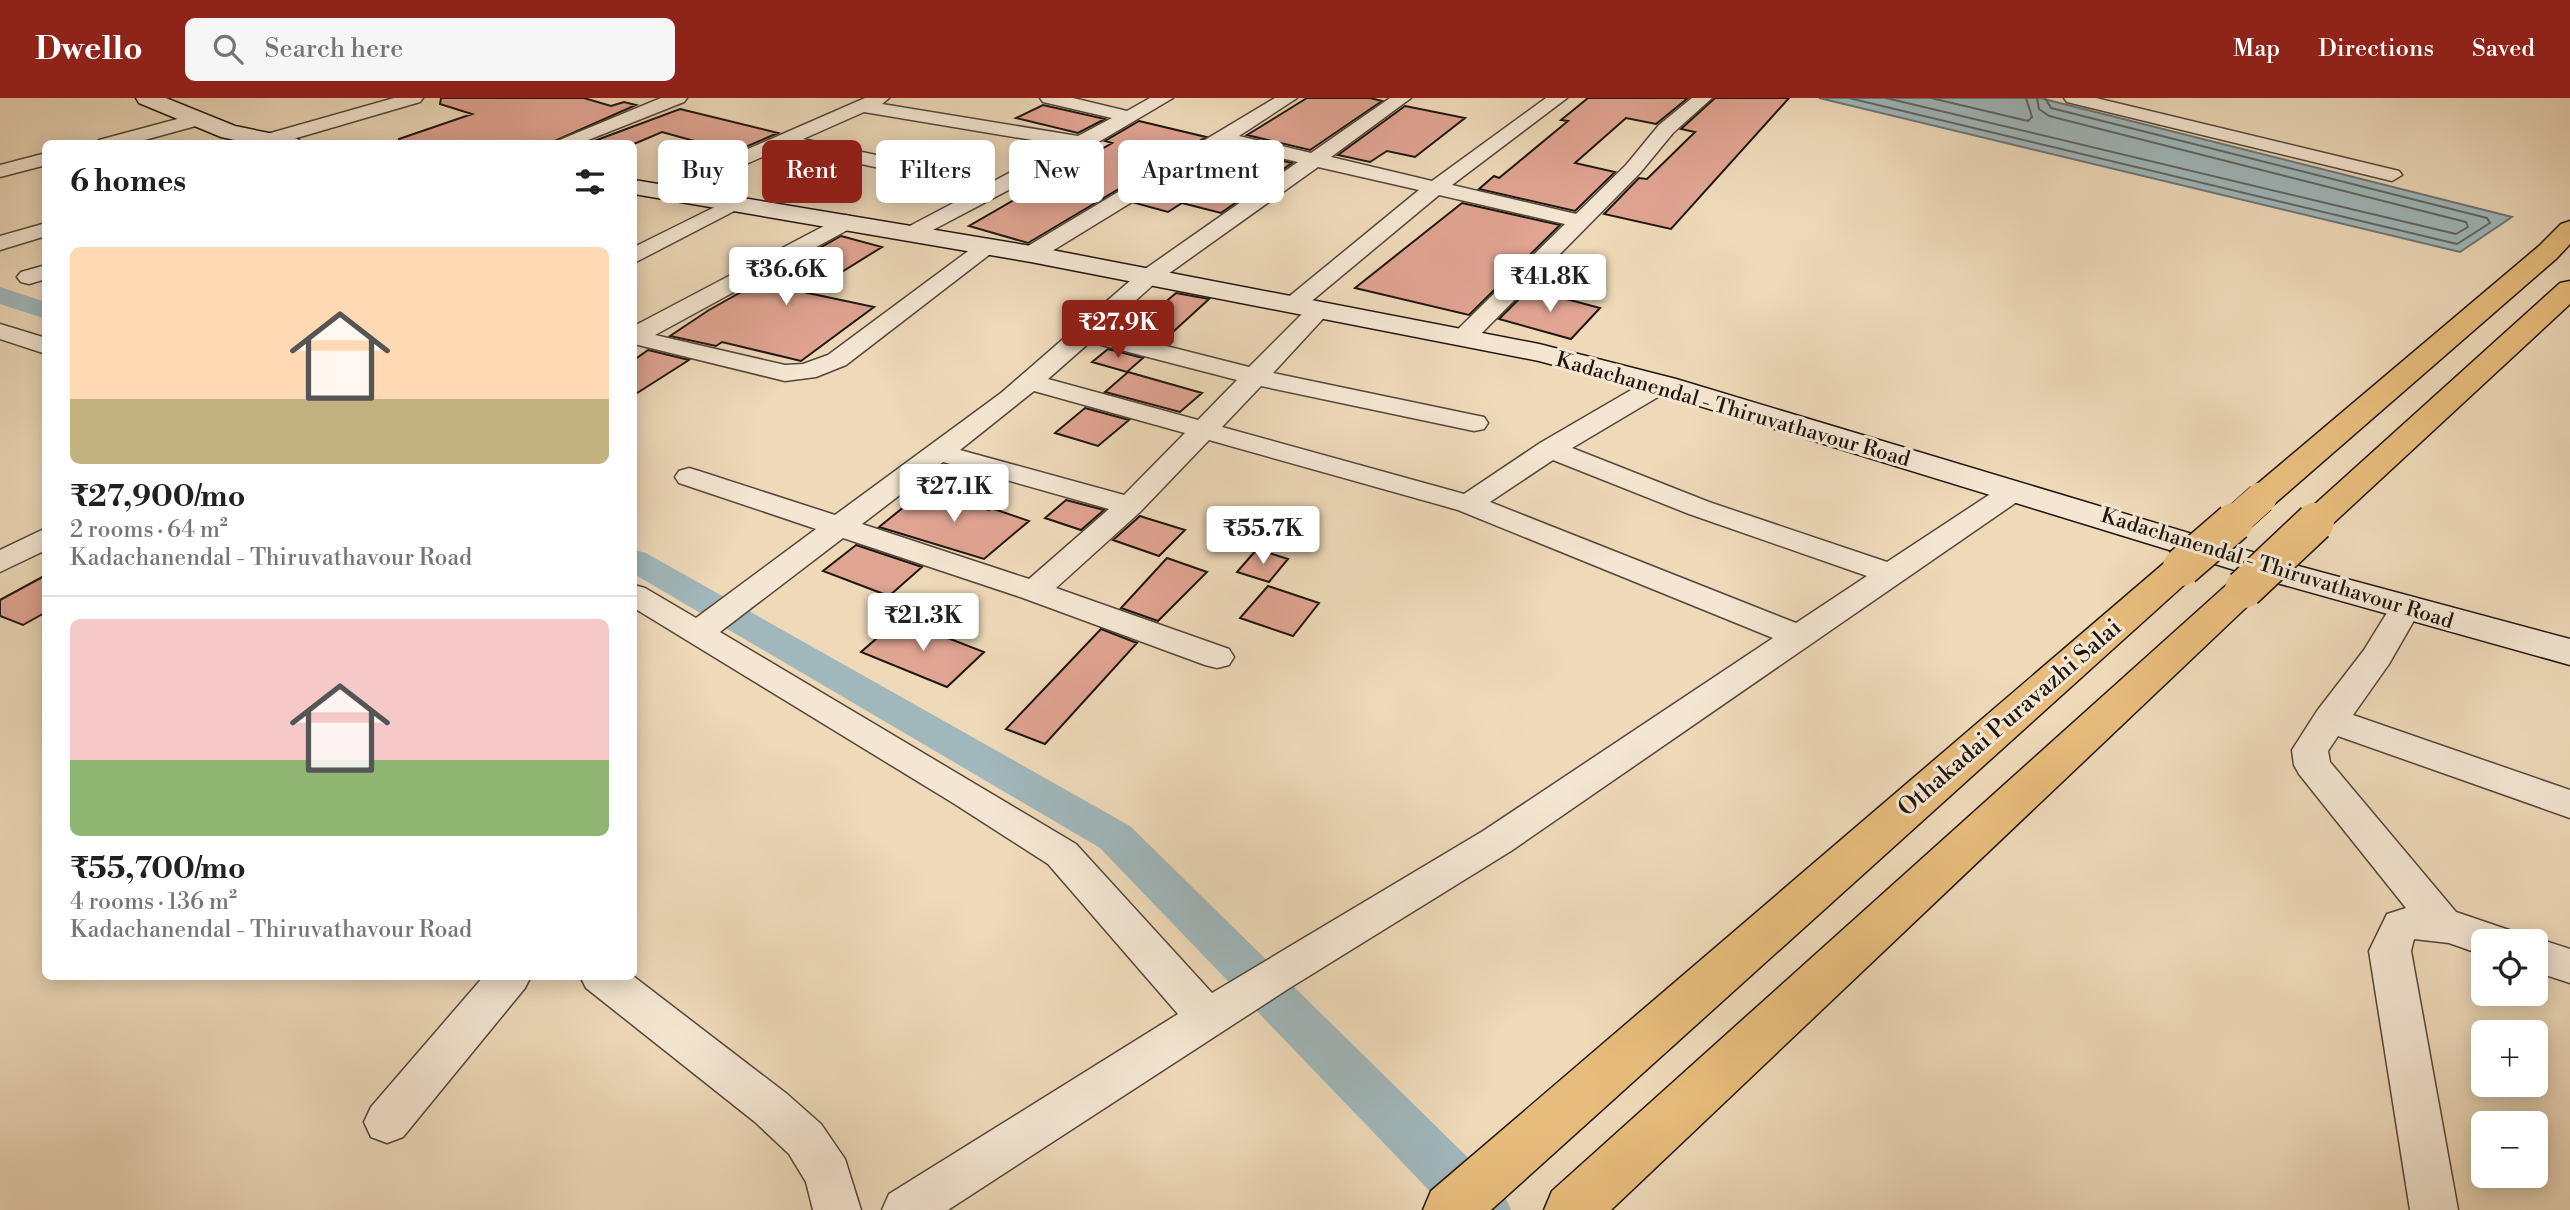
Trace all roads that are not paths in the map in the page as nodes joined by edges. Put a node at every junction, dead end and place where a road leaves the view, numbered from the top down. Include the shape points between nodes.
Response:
1 (147, 98) edge
2 (414, 98) edge
3 (678, 98) edge
4 (880, 98) edge
5 (1049, 98) edge
6 (1164, 98) edge
7 (1288, 98) edge
8 (1402, 98) edge
9 (1558, 98) edge
10 (1703, 98) edge
11 (2076, 98) edge
12 (861, 106) junction
13 (1130, 117) junction
14 (196, 120) junction
15 (1221, 138) junction
16 (121, 140) edge
17 (267, 140) joint
18 (569, 140) edge
19 (783, 140) edge
20 (1065, 140) edge
21 (1088, 140) edge
22 (762, 148) edge
23 (862, 159) edge
24 (42, 160) edge
25 (1315, 160) junction
26 (0, 171) edge
27 (2392, 175) dead end
28 (1009, 181) edge
29 (996, 188) junction
30 (1434, 188) junction
31 (643, 189) edge
32 (735, 203) joint
33 (1579, 221) junction
34 (845, 222) junction
35 (2570, 229) edge
36 (42, 230) edge
37 (912, 234) junction
38 (0, 243) edge
39 (987, 248) junction
40 (637, 254) edge
41 (1031, 254) junction
42 (1146, 279) junction
43 (2570, 289) edge
44 (1307, 307) junction
45 (0, 331) edge
46 (1086, 333) junction
47 (637, 334) edge
48 (637, 337) edge
49 (1463, 338) junction
50 (42, 346) edge
51 (1252, 376) junction
52 (1031, 382) junction
53 (1659, 385) junction
54 (1474, 422) dead end
55 (1202, 430) junction
56 (1550, 449) junction
57 (938, 452) junction
58 (689, 477) dead end
59 (2014, 491) junction
60 (1468, 504) junction
61 (1130, 506) junction
62 (837, 527) junction
63 (42, 539) edge
64 (0, 563) edge
65 (1891, 573) junction
66 (1034, 592) junction
67 (637, 596) edge
68 (2404, 610) junction
69 (714, 620) junction
70 (1797, 636) junction
71 (2570, 652) edge
72 (1217, 657) dead end
73 (2329, 720) junction
74 (2570, 804) edge
75 (2442, 924) junction
76 (2471, 934) edge
77 (2548, 959) edge
78 (2570, 966) edge
79 (507, 980) edge
80 (606, 980) edge
81 (1217, 1012) junction
82 (387, 1122) dead end
83 (1468, 1195) edge
84 (837, 1210) edge
85 (906, 1210) edge
86 (1572, 1210) edge
87 (2434, 1210) edge

1 - 14 main road
2 - 17 street
3 - 18 street
4 - 12 street
5 - 13 street
6 - 13 street
7 - 15 street
8 - 25 street
9 - 30 street
10 - 33 street
11 - 27 street
12 - 19 street
12 - 20 street
13 - 21 street
14 - 16 street
14 - 17 main road
15 - 25 street
15 - 41 street
22 - 31 street
23 - 29 street
24 - 26 street
25 - 30 street
25 - 42 street
28 - 29 street
29 - 37 street
30 - 33 street
30 - 44 street
32 - 34 main road, Kadachanendal - Thiruvathavour Road
32 - 40 street
33 - 49 street
34 - 37 main road, Kadachanendal - Thiruvathavour Road
34 - 47 street
35 - 83 highway, Othakadai Puravazhi Salai, bridge
36 - 38 street
37 - 39 main road, Kadachanendal - Thiruvathavour Road
39 - 41 main road, Kadachanendal - Thiruvathavour Road
39 - 48 street via 836,360 807,372 785,373
41 - 42 main road, Kadachanendal - Thiruvathavour Road
42 - 44 main road, Kadachanendal - Thiruvathavour Road
42 - 46 street
43 - 86 highway, bridge
44 - 49 main road, Kadachanendal - Thiruvathavour Road
44 - 51 street
45 - 50 street
46 - 51 street
46 - 52 street
49 - 53 main road, Kadachanendal - Thiruvathavour Road
51 - 54 street
51 - 55 street
52 - 55 street
52 - 57 street
53 - 56 street
53 - 59 main road, Kadachanendal - Thiruvathavour Road
55 - 60 street
55 - 61 street
56 - 60 street
56 - 65 street via 1699,508
57 - 61 street
57 - 62 street
58 - 62 street
59 - 65 street
59 - 68 main road, Kadachanendal - Thiruvathavour Road
60 - 70 street
61 - 66 street
62 - 66 street
62 - 69 street
63 - 64 street
65 - 70 street
66 - 72 street
67 - 69 street
68 - 71 main road, Kadachanendal - Thiruvathavour Road
68 - 73 street via 2377,656
69 - 81 street via 1062,854 1156,957
70 - 81 street via 1497,841
73 - 74 street
73 - 75 street via 2310,750 2312,765
75 - 76 street
75 - 87 street via 2401,925 2390,951
77 - 78 street
79 - 82 street
80 - 84 street via 805,1139 828,1175
81 - 85 street

